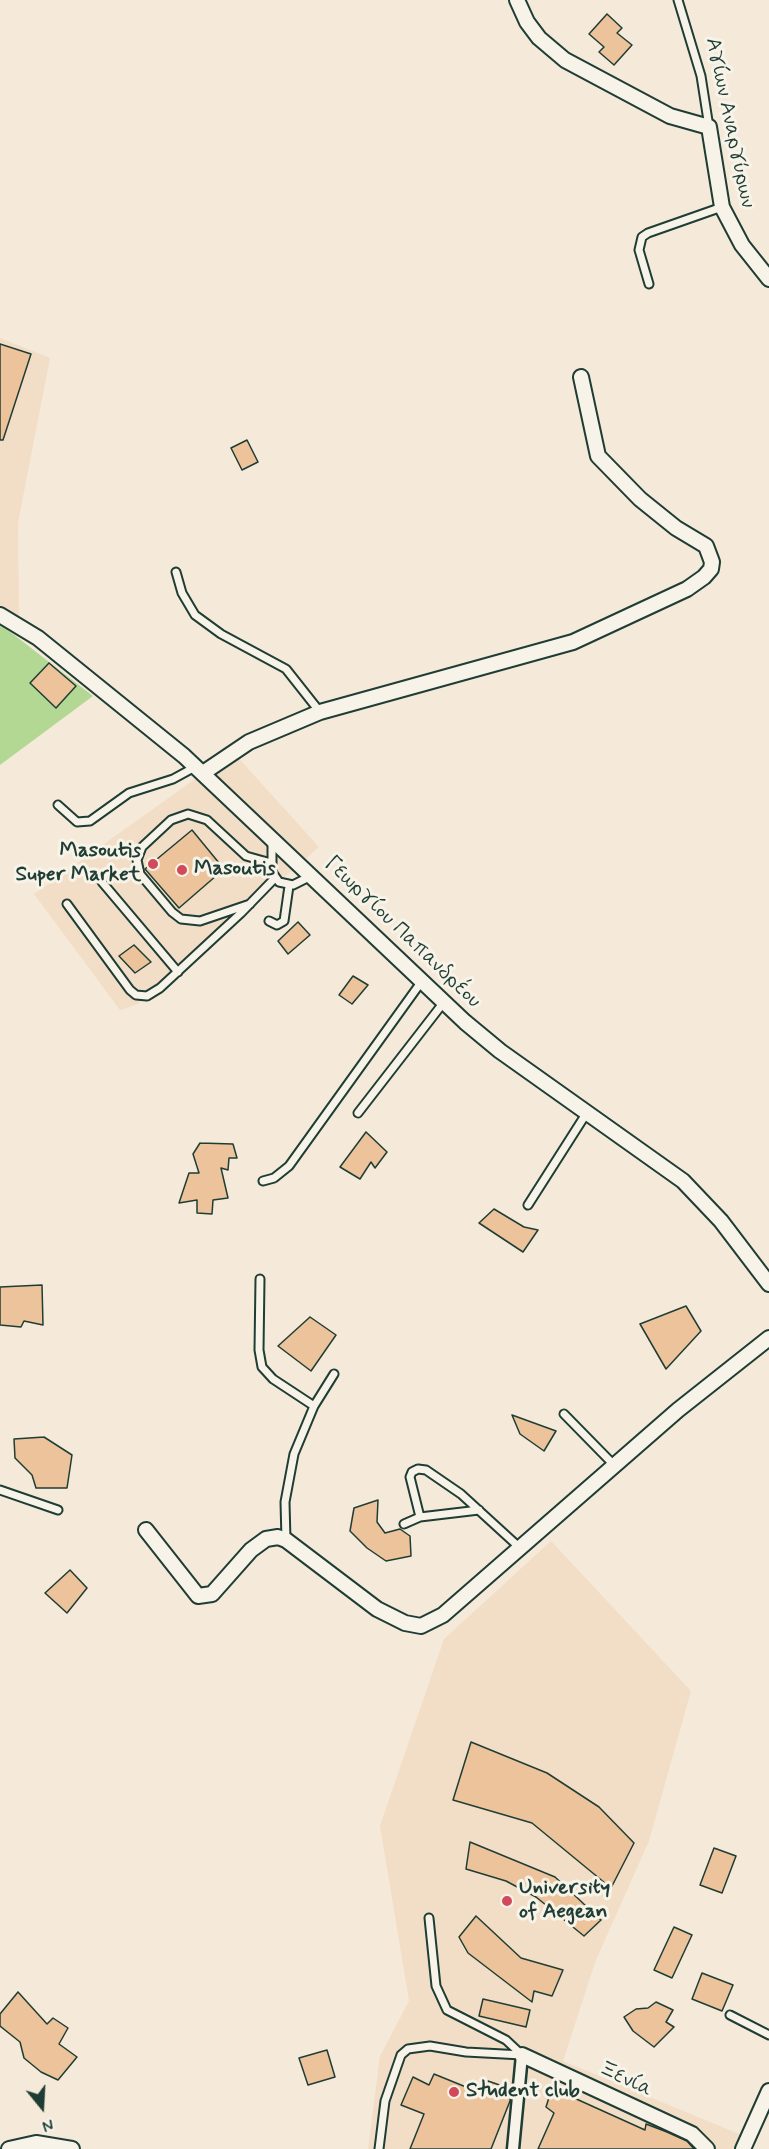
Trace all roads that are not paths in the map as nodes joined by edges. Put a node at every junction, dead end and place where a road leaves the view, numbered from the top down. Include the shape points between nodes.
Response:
1 (517, 0) edge
2 (678, 0) edge
3 (709, 127) junction
4 (722, 207) junction
5 (769, 279) edge
6 (649, 284) dead end
7 (581, 377) dead end
8 (176, 572) dead end
9 (0, 615) edge
10 (320, 712) junction
11 (199, 770) junction
12 (58, 805) dead end
13 (272, 838) junction
14 (271, 863) junction
15 (311, 876) junction
16 (275, 878) junction
17 (102, 882) dead end
18 (289, 886) junction
19 (67, 904) dead end
20 (250, 904) junction
21 (269, 921) dead end
22 (178, 972) junction
23 (422, 981) junction
24 (444, 1002) junction
25 (358, 1113) dead end
26 (586, 1114) junction
27 (263, 1181) dead end
28 (528, 1204) dead end
29 (260, 1279) dead end
30 (769, 1284) edge
31 (769, 1338) edge
32 (334, 1374) dead end
33 (314, 1406) junction
34 (564, 1414) dead end
35 (614, 1465) junction
36 (0, 1490) edge
37 (58, 1510) dead end
38 (479, 1510) junction
39 (420, 1517) junction
40 (404, 1524) dead end
41 (146, 1530) dead end
42 (286, 1540) junction
43 (519, 1547) junction
44 (429, 1918) dead end
45 (730, 2015) dead end
46 (769, 2035) edge
47 (522, 2055) junction
48 (769, 2091) edge
49 (9, 2149) edge
50 (72, 2149) edge
51 (379, 2149) edge
52 (513, 2149) edge
53 (707, 2149) edge
54 (743, 2149) edge

1 - 3 street via 539,38 565,60 670,116
2 - 3 lane, Αγίων Αναργύρων via 700,76
3 - 4 street, Αγίων Αναργύρων
4 - 5 street, Αγίων Αναργύρων via 742,246
4 - 6 lane via 642,237 639,250
7 - 10 street via 598,456 640,499 705,546 711,556 711,569 687,589 573,642
8 - 10 lane via 195,615 221,634 286,669
9 - 11 street, Γεωργίου Παπανδρέου via 39,639
10 - 11 street via 249,742
11 - 12 lane via 140,788 85,823 74,820
11 - 13 street, Γεωργίου Παπανδρέου
13 - 14 lane
13 - 15 street, Γεωργίου Παπανδρέου
14 - 16 lane
14 - 20 lane via 246,856 207,820 188,814 171,820 142,847 137,860 140,874 181,919 200,921
15 - 18 lane
15 - 23 street, Γεωργίου Παπανδρέου
16 - 18 lane
16 - 20 lane
17 - 22 lane
18 - 21 lane via 284,921 277,925
19 - 22 lane via 136,995 153,994
20 - 22 lane
23 - 24 street, Γεωργίου Παπανδρέου
23 - 27 lane via 289,1166
24 - 25 lane
24 - 26 street, Γεωργίου Παπανδρέου via 500,1052
26 - 28 lane
26 - 30 street, Γεωργίου Παπανδρέου via 683,1181 721,1221
29 - 33 lane via 262,1367
31 - 35 street
32 - 33 lane
33 - 42 lane via 294,1454 288,1482
34 - 35 lane
35 - 43 street
36 - 37 lane
38 - 39 lane
38 - 39 lane via 436,1476 418,1469 410,1477
38 - 43 lane
39 - 40 lane
41 - 42 street via 201,1597 212,1594 266,1539
42 - 43 street via 377,1609 413,1626 430,1623 443,1615
44 - 47 lane via 436,1986 447,2010 506,2040
45 - 46 lane
47 - 51 lane via 430,2046 408,2049 401,2055 385,2101
47 - 52 street
47 - 53 street, Ξενία via 692,2134
48 - 54 street
49 - 50 street via 36,2143

